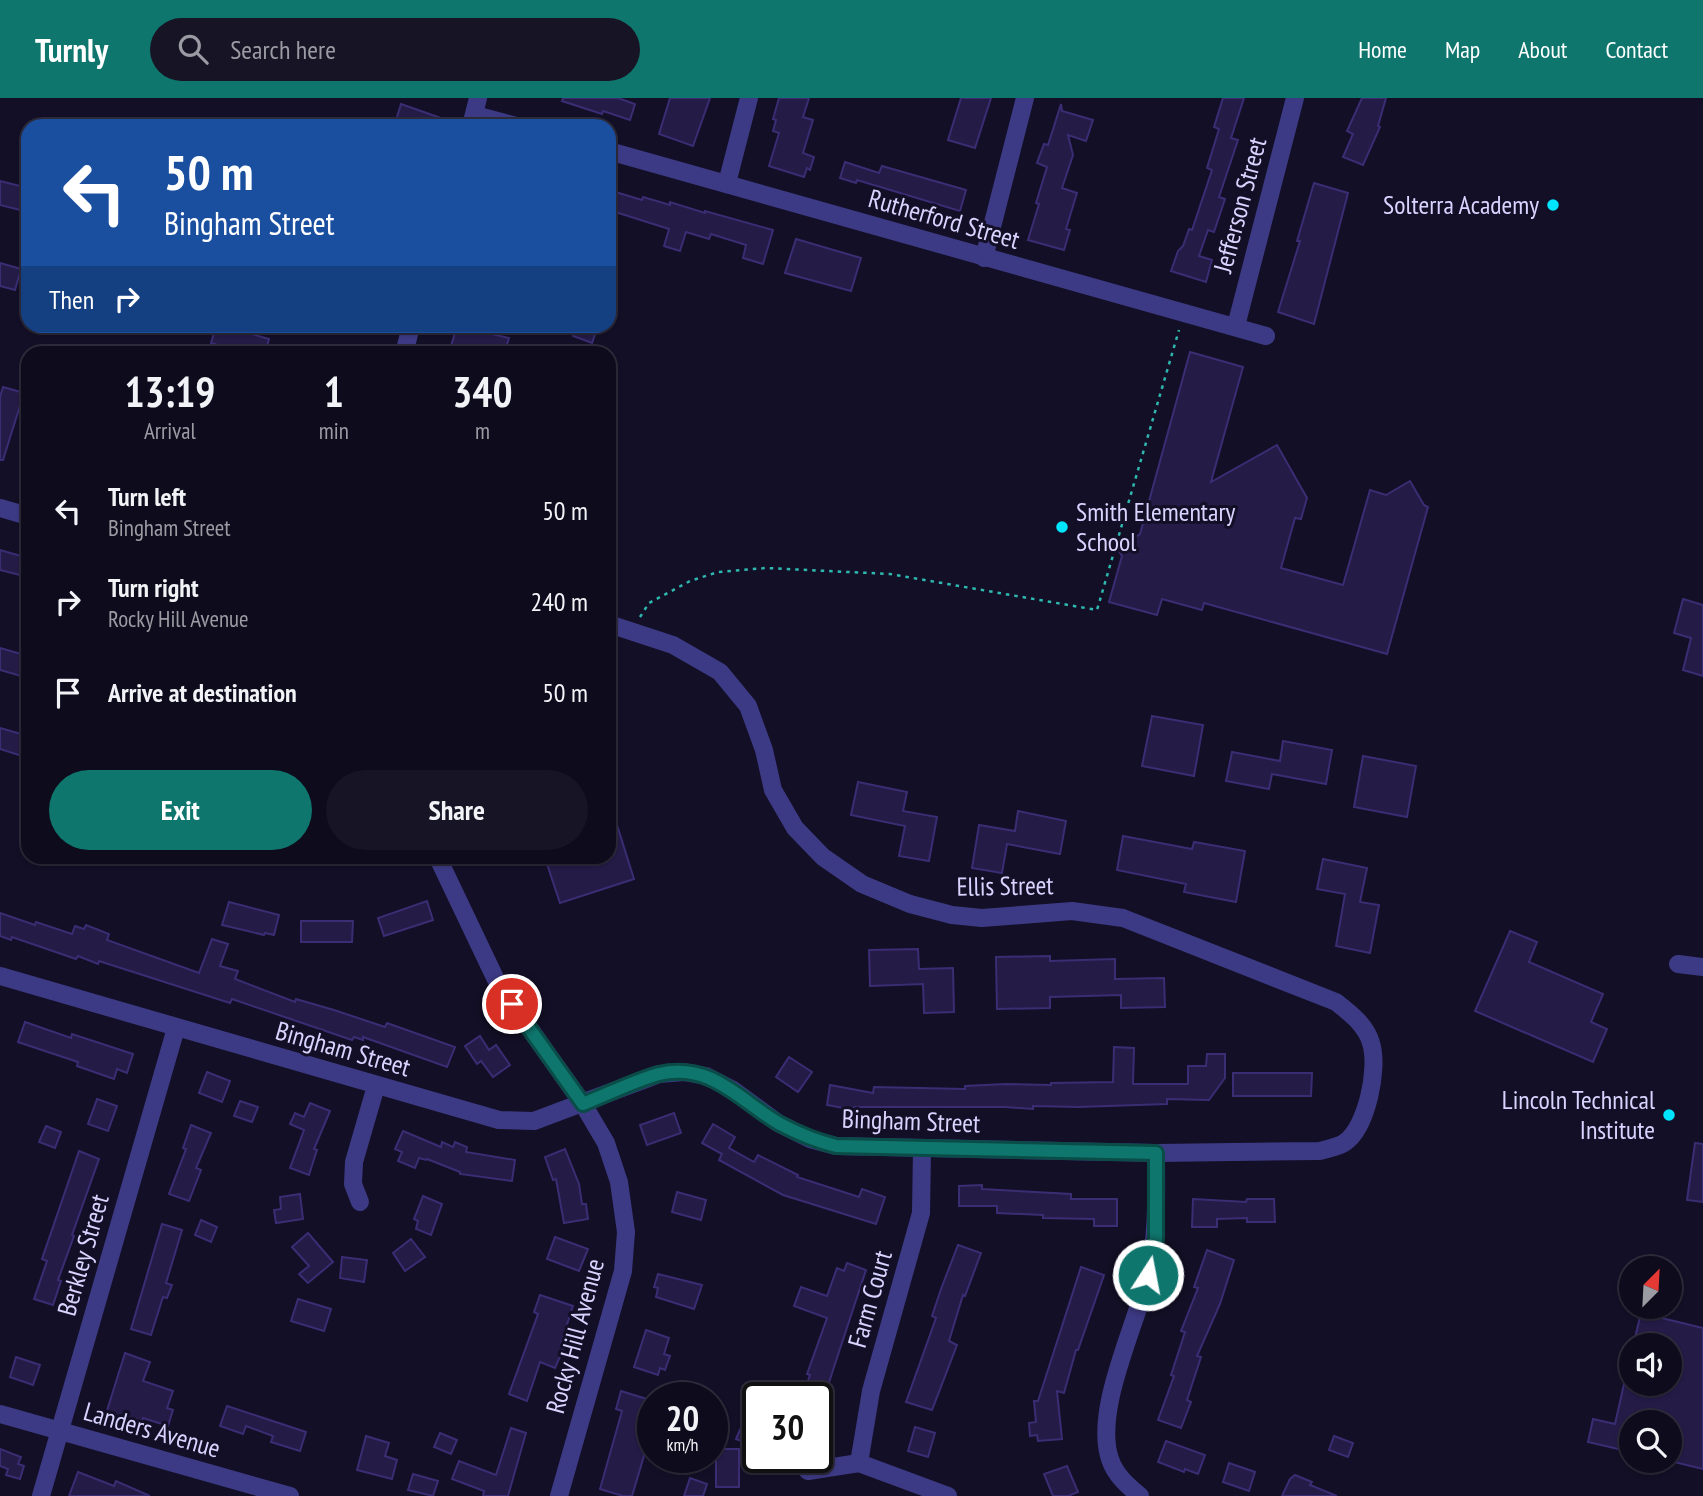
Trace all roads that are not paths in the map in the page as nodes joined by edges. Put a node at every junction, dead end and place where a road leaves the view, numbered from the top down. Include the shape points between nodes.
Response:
1 (749, 98) edge
2 (1025, 98) edge
3 (1295, 98) edge
4 (475, 113) edge
5 (494, 119) edge
6 (616, 153) edge
7 (727, 184) junction
8 (984, 258) junction
9 (1236, 326) junction
10 (1266, 336) dead end
11 (0, 508) edge
12 (21, 514) edge
13 (616, 625) edge
14 (441, 864) edge
15 (1678, 964) dead end
16 (1703, 967) edge
17 (0, 976) edge
18 (176, 1028) junction
19 (376, 1086) junction
20 (583, 1104) junction
21 (1358, 1130) joint
22 (922, 1149) junction
23 (1156, 1153) junction
24 (360, 1202) dead end
25 (0, 1414) edge
26 (60, 1432) junction
27 (859, 1463) junction
28 (833, 1467) edge
29 (41, 1496) edge
30 (290, 1496) edge
31 (559, 1496) edge
32 (948, 1496) edge
33 (1140, 1496) edge

1 - 7 street
2 - 8 street
3 - 9 street, Jefferson Street
4 - 5 street
6 - 7 street, Rutherford Street
7 - 8 street, Rutherford Street
8 - 9 street, Rutherford Street
9 - 10 street, Rutherford Street
11 - 12 street
13 - 21 street, Ellis Street via 673,646 720,673 748,706 773,790 795,828 823,857 862,884 953,915 982,918 1072,911 1123,918 1336,1002 1356,1017 1371,1043 1373,1075
14 - 20 street, Rocky Hill Avenue via 498,984
15 - 16 street
17 - 18 street, Bingham Street
18 - 19 street, Bingham Street
18 - 26 street, Berkley Street
19 - 20 street, Bingham Street via 499,1120 534,1121
19 - 24 street via 354,1162 353,1184
20 - 22 street, Bingham Street via 659,1074 684,1072 706,1076 733,1090 778,1123 810,1139 836,1146
20 - 31 street, Rocky Hill Avenue via 606,1143 619,1182 626,1232 613,1311
21 - 23 street, Bingham Street via 1343,1144 1319,1151
22 - 23 street, Bingham Street
22 - 27 street, Farm Court via 921,1213 874,1378
23 - 33 street via 1156,1239 1109,1404 1106,1435 1110,1460 1122,1480
25 - 26 street, Landers Avenue
26 - 29 street, Berkley Street
26 - 30 street, Landers Avenue
27 - 28 street
27 - 32 street

